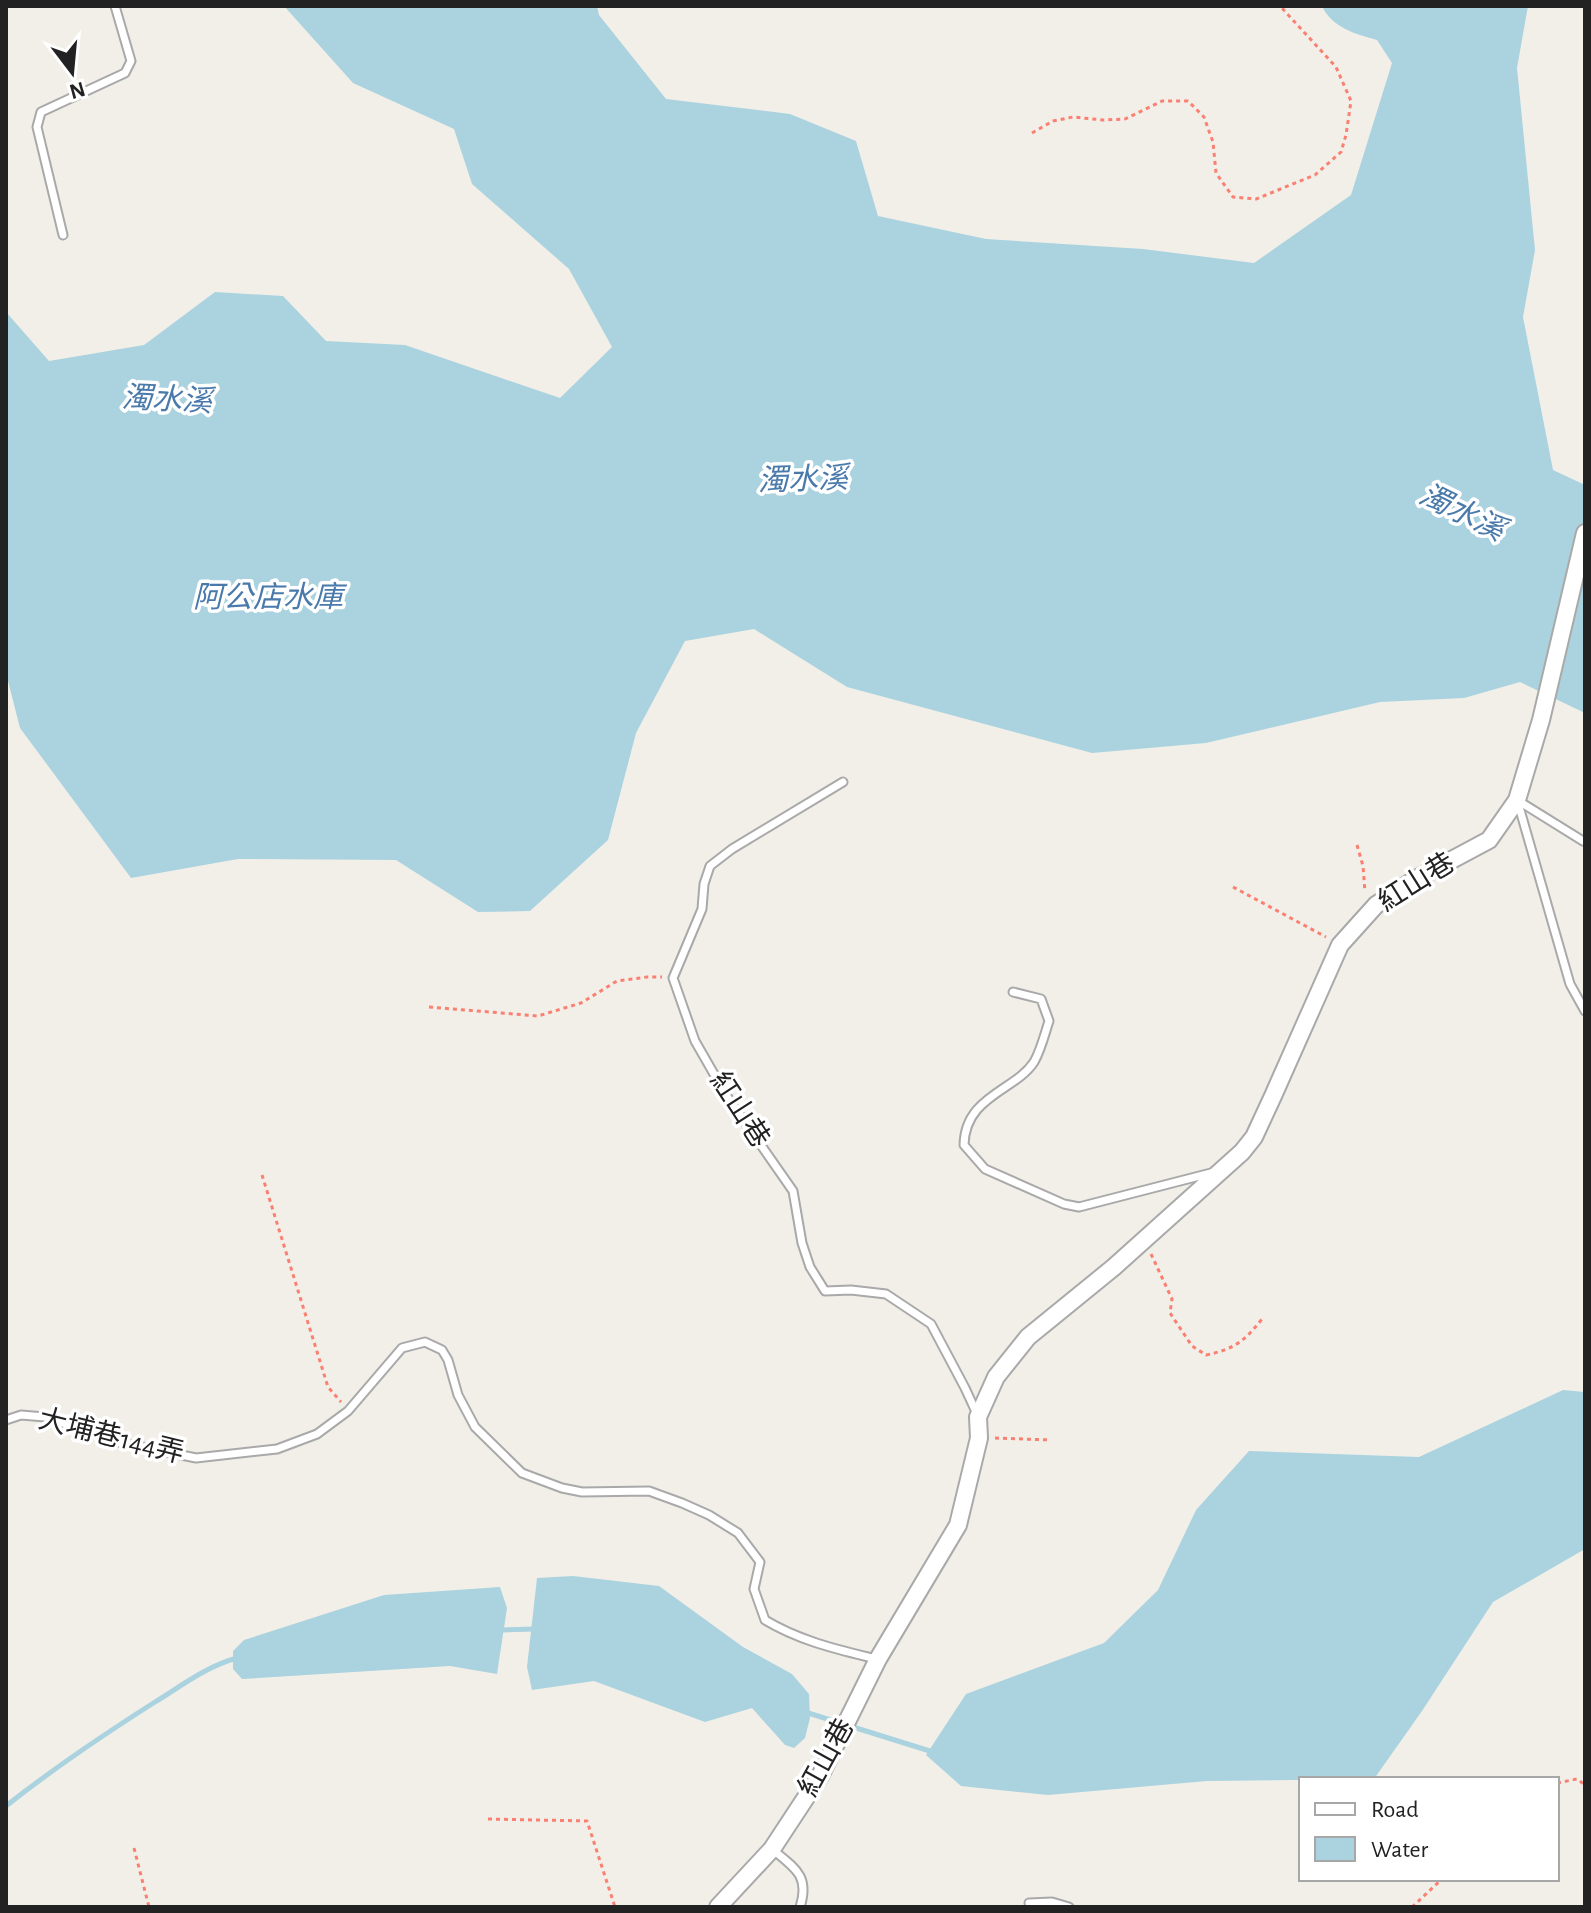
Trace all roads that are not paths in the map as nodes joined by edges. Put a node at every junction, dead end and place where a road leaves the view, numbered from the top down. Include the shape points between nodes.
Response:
1 (115, 6) edge
2 (63, 235) dead end
3 (1585, 533) edge
4 (843, 782) dead end
5 (1517, 800) junction
6 (1583, 841) dead end
7 (1013, 992) dead end
8 (1585, 1011) edge
9 (1221, 1171) junction
10 (978, 1417) junction
11 (6, 1420) edge
12 (878, 1659) junction
13 (772, 1849) junction
14 (1029, 1903) dead end
15 (718, 1907) edge
16 (800, 1907) edge
17 (1069, 1907) edge

1 - 2 lane via 131,61 125,73 41,112 37,127
3 - 5 street, 紅山巷
4 - 10 lane, 紅山巷 via 710,866 702,909 673,978 695,1041 793,1191 802,1243 825,1291 886,1294 931,1324
5 - 6 lane
5 - 8 lane via 1570,984
5 - 9 street, 紅山巷 via 1489,840 1376,905 1340,945 1254,1137
7 - 9 lane via 1041,999 1049,1021 1034,1063 979,1107 964,1135 964,1145 985,1169 1079,1207
9 - 10 street, 紅山巷 via 1028,1337 996,1377
10 - 12 street, 紅山巷 via 979,1438 958,1525
11 - 12 lane, 大埔巷144弄 via 45,1417 118,1442 196,1458 277,1449 317,1434 348,1411 402,1348 434,1344 448,1360 475,1427 522,1473 582,1492 649,1491 709,1515 738,1533 760,1562 754,1589 765,1620 815,1644
12 - 13 street, 紅山巷 via 820,1776
13 - 15 street, 紅山巷
13 - 16 lane via 804,1882
14 - 17 lane

